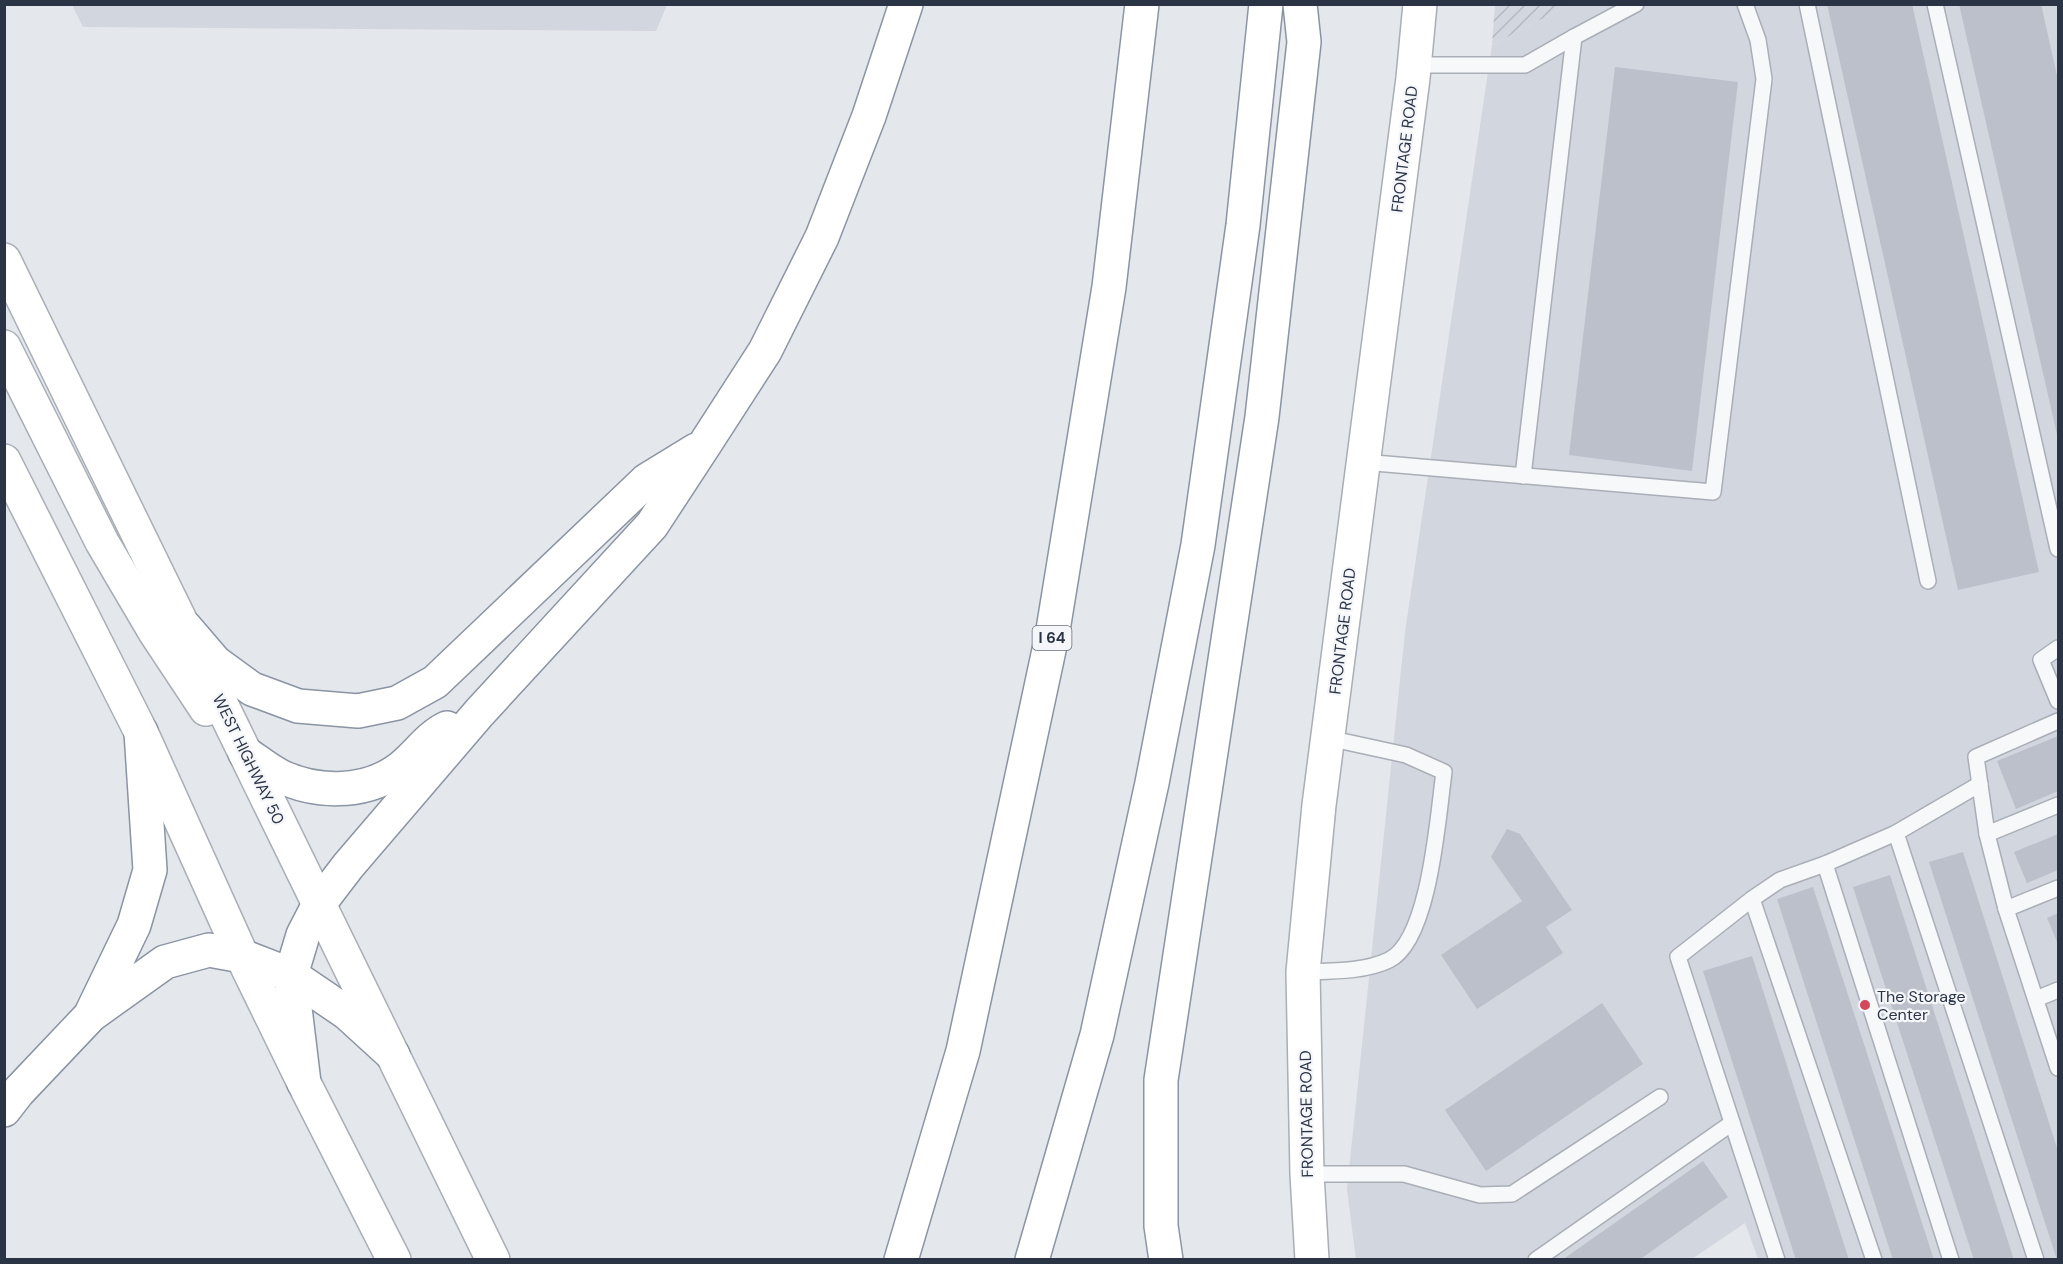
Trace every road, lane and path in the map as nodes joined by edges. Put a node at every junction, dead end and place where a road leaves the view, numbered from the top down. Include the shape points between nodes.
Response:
1 (906, 4) edge
2 (1142, 4) edge
3 (1266, 4) edge
4 (1300, 4) edge
5 (1420, 4) edge
6 (1636, 4) edge
7 (1745, 4) edge
8 (1807, 4) edge
9 (1935, 4) edge
10 (1574, 37) junction
11 (1414, 65) junction
12 (4, 260) edge
13 (4, 347) edge
14 (705, 444) junction
15 (4, 460) edge
16 (1363, 462) junction
17 (1523, 476) junction
18 (2058, 549) edge
19 (1928, 581) dead end
20 (186, 627) junction
21 (2058, 648) edge
22 (2058, 701) edge
23 (479, 713) junction
24 (2058, 721) edge
25 (141, 732) junction
26 (1328, 738) junction
27 (245, 753) junction
28 (1980, 784) junction
29 (2058, 805) edge
30 (1896, 833) junction
31 (1987, 834) junction
32 (1825, 864) junction
33 (2058, 888) edge
34 (1752, 899) junction
35 (319, 904) junction
36 (2006, 909) junction
37 (242, 956) junction
38 (1303, 972) junction
39 (291, 975) junction
40 (2058, 990) edge
41 (2036, 999) junction
42 (91, 1015) junction
43 (393, 1055) junction
44 (2058, 1068) edge
45 (304, 1083) junction
46 (1660, 1097) dead end
47 (4, 1110) edge
48 (1732, 1123) junction
49 (1307, 1174) junction
50 (394, 1260) edge
51 (493, 1260) edge
52 (901, 1260) edge
53 (1032, 1260) edge
54 (1166, 1260) edge
55 (1312, 1260) edge
56 (1536, 1260) edge
57 (1777, 1260) edge
58 (1874, 1260) edge
59 (1951, 1260) edge
60 (2036, 1260) edge

1 - 14 main road via 869,116 822,237 765,351
2 - 52 main road, I 64 via 1109,287 1052,636 963,1051
3 - 53 main road via 1244,225 1198,545 1097,1035
4 - 54 main road via 1304,42 1262,417 1161,1080 1161,1226
5 - 11 main road, FRONTAGE ROAD
6 - 10 lane
7 - 17 lane via 1758,40 1764,79 1713,492
8 - 19 lane
9 - 18 lane
10 - 11 lane via 1526,65
10 - 17 lane
11 - 16 main road, FRONTAGE ROAD
12 - 20 main road, WEST HIGHWAY 50
13 - 27 main road via 102,542 149,622 202,704
14 - 20 main road via 647,480 435,682 397,703 358,711 291,705 252,689 215,662
14 - 23 main road via 652,525
15 - 25 main road
16 - 17 lane
16 - 26 main road, FRONTAGE ROAD
20 - 27 main road, WEST HIGHWAY 50
21 - 22 lane via 2041,660
23 - 27 main road via 435,734 395,772 359,787 306,785 279,776
23 - 35 main road
24 - 28 lane via 1976,757
25 - 37 main road
25 - 42 main road via 150,870 134,925
26 - 38 main road, FRONTAGE ROAD
26 - 38 lane via 1406,755 1444,772 1431,872 1416,927 1401,953 1388,961 1354,969
27 - 35 main road, WEST HIGHWAY 50
28 - 30 lane
28 - 31 lane
29 - 31 lane
30 - 32 lane
30 - 60 lane
31 - 36 lane
32 - 34 lane via 1780,880
32 - 59 lane
33 - 36 lane
34 - 48 lane via 1678,957
34 - 58 lane
35 - 39 main road via 303,935
35 - 43 main road, WEST HIGHWAY 50
36 - 41 lane
37 - 39 main road
37 - 42 main road via 210,950 165,962
37 - 45 main road
38 - 49 main road, FRONTAGE ROAD
39 - 43 main road via 347,1013
39 - 45 main road
40 - 41 lane
41 - 44 lane
42 - 47 main road
43 - 51 main road, WEST HIGHWAY 50
45 - 50 main road
46 - 49 lane via 1512,1194 1480,1195 1404,1174
48 - 56 lane
48 - 57 lane
49 - 55 main road, FRONTAGE ROAD

